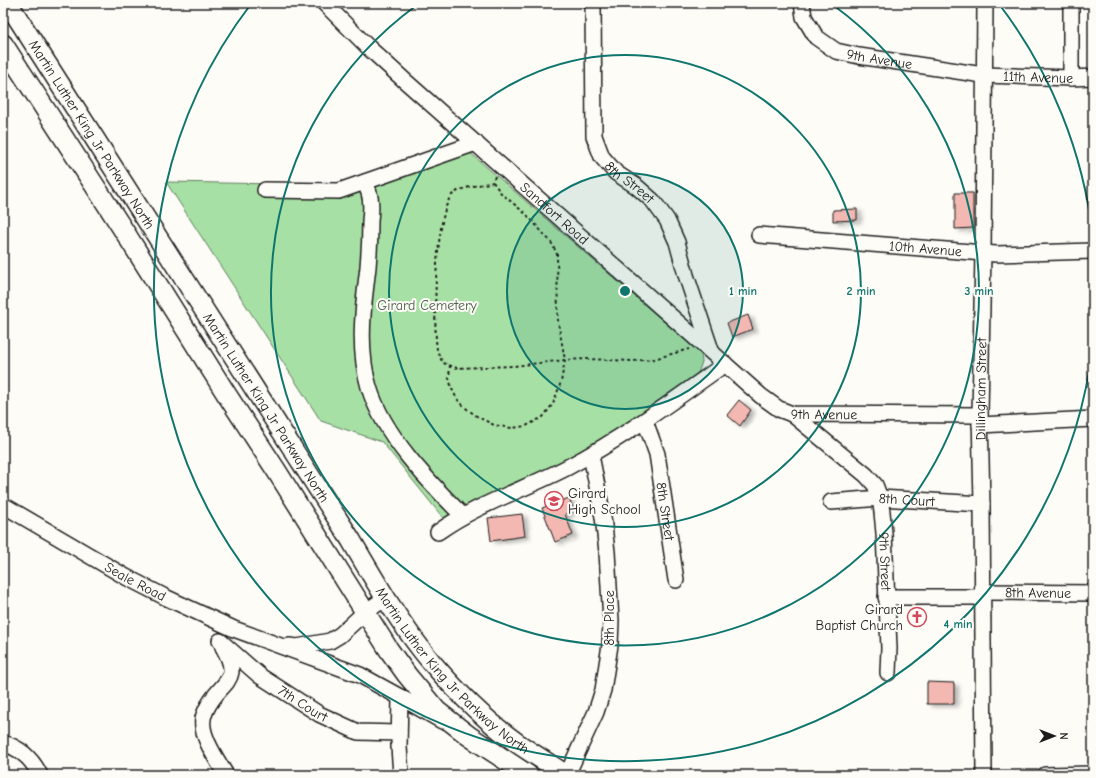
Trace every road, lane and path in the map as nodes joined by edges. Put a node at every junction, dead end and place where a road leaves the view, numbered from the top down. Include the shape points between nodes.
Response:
1 (8, 3) edge
2 (324, 3) edge
3 (593, 3) edge
4 (802, 3) edge
5 (984, 3) edge
6 (1071, 3) edge
7 (3, 44) edge
8 (983, 75) junction
9 (1093, 77) edge
10 (1071, 78) junction
11 (476, 143) junction
12 (499, 165) junction
13 (365, 182) junction
14 (493, 182) junction
15 (265, 190) dead end
16 (759, 235) dead end
17 (1093, 251) edge
18 (983, 252) junction
19 (707, 347) junction
20 (565, 360) junction
21 (726, 364) junction
22 (450, 366) junction
23 (792, 414) junction
24 (1093, 419) edge
25 (980, 420) junction
26 (645, 421) junction
27 (591, 455) junction
28 (880, 498) junction
29 (831, 502) dead end
30 (982, 504) junction
31 (3, 505) edge
32 (463, 516) junction
33 (438, 532) dead end
34 (676, 580) dead end
35 (1093, 593) edge
36 (982, 594) junction
37 (886, 597) junction
38 (386, 598) junction
39 (366, 612) junction
40 (206, 616) junction
41 (220, 641) junction
42 (274, 644) junction
43 (888, 672) dead end
44 (400, 697) junction
45 (399, 733) junction
46 (469, 736) junction
47 (10, 745) edge
48 (1093, 774) edge
49 (40, 775) edge
50 (226, 775) edge
51 (402, 775) edge
52 (528, 775) edge
53 (566, 775) edge
54 (984, 775) edge
55 (1045, 775) edge

1 - 38 main road, Martin Luther King Jr Parkway North
2 - 11 street, Sandfort Road via 369,48
3 - 19 street, 8th Street via 594,136 602,157 611,168 653,201 668,220 677,242
4 - 8 street, 9th Avenue via 804,17 816,37 836,51
5 - 8 street, Dillingham Street
6 - 10 street
7 - 39 main road, Martin Luther King Jr Parkway North
8 - 10 street, 11th Avenue
8 - 18 street, Dillingham Street
9 - 10 street, 11th Avenue
11 - 12 street, Sandfort Road
11 - 13 street
12 - 14 path
12 - 19 street, Sandfort Road
13 - 15 street via 338,191
13 - 32 street via 370,194 371,207 370,258 362,325 369,387 379,413 402,448
14 - 20 path via 551,242 557,254 558,322
14 - 22 path via 458,191 451,196 445,211 436,272 435,327 437,351 443,363
16 - 18 street, 10th Avenue
17 - 18 street, 10th Avenue via 996,254
18 - 25 street, Dillingham Street
19 - 20 path via 633,361
19 - 21 street, Sandfort Road
20 - 22 path via 514,366
20 - 22 path via 562,382 553,404 543,417 526,426 512,428 494,425 467,409 452,389 449,378
21 - 23 street, Sandfort Road via 761,396 779,409
21 - 26 street
23 - 25 street, 9th Avenue
23 - 28 street, 9th Avenue via 866,475 875,485
24 - 25 street, 9th Avenue
25 - 30 street, Dillingham Street
26 - 27 street
26 - 34 street, 8th Street via 657,454
27 - 32 street
27 - 53 street, 8th Place via 607,552 610,644 608,668 596,712
28 - 29 street, 8th Court
28 - 30 street, 8th Court
28 - 37 street, 9th Street
30 - 36 street, Dillingham Street
31 - 40 street, Seale Road via 126,577
32 - 33 street
35 - 36 street, 8th Avenue
36 - 37 street, 8th Avenue
36 - 54 street, Dillingham Street
37 - 43 street, 9th Street
38 - 39 street, Seale Road
38 - 53 main road, Martin Luther King Jr Parkway North via 419,646 465,698 517,743
39 - 42 street, Seale Road via 330,642 297,647
39 - 46 main road, Martin Luther King Jr Parkway North via 407,675 437,711
40 - 41 street
40 - 42 street, Seale Road
41 - 45 street, 7th Court via 260,676 319,714 358,732
41 - 50 street via 229,658 231,676 211,701 203,719 207,740
42 - 44 street, Seale Road via 360,675
44 - 45 street
44 - 46 street, Seale Road
45 - 51 street
46 - 52 main road, Martin Luther King Jr Parkway North
47 - 49 street via 27,756
48 - 55 street

